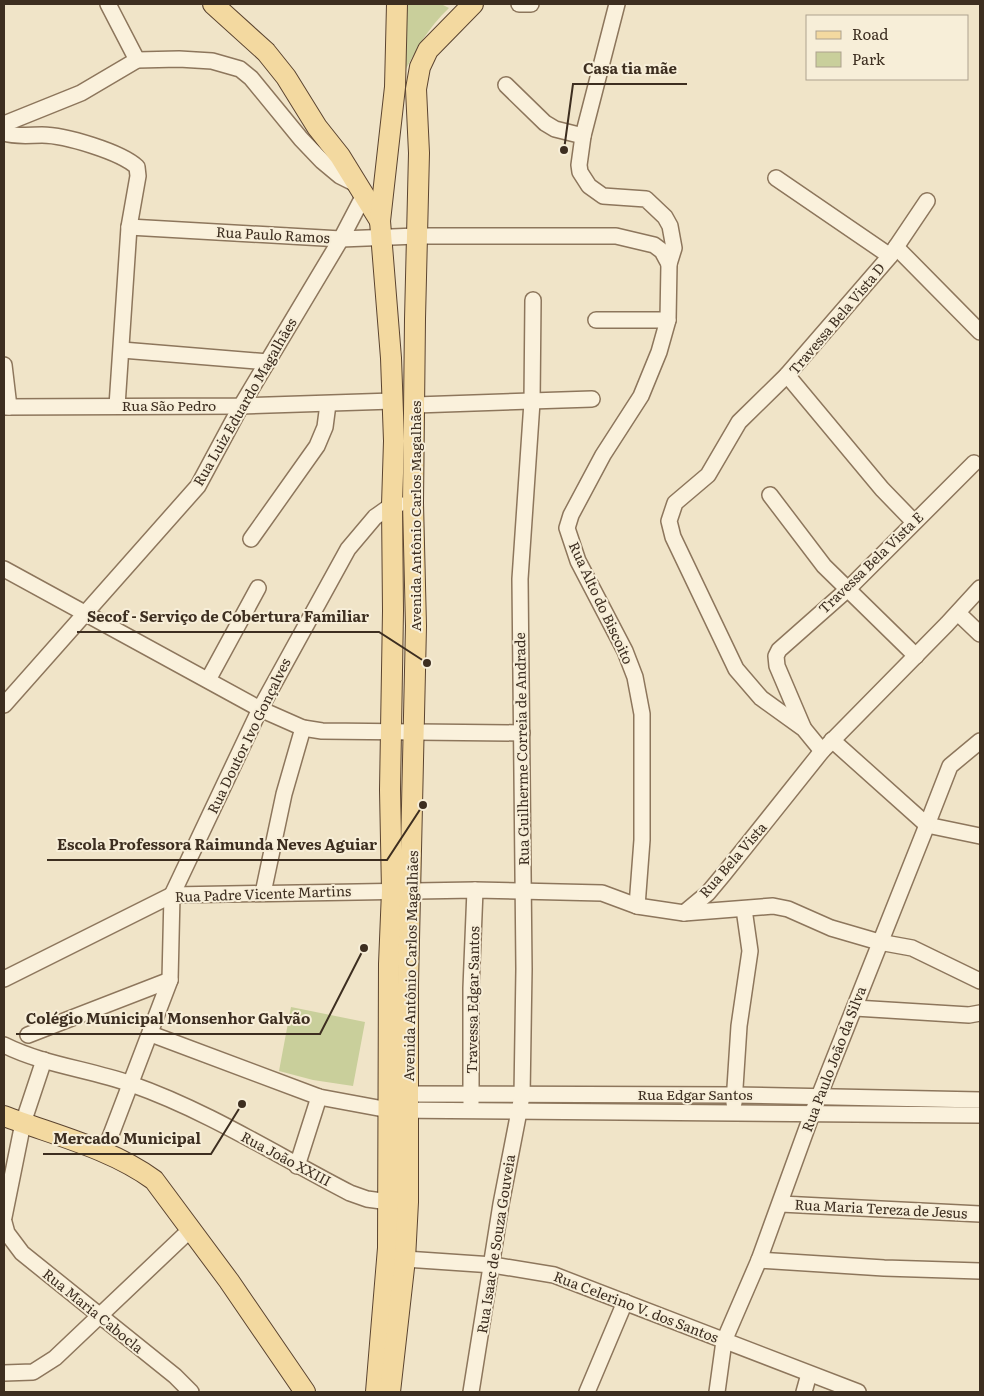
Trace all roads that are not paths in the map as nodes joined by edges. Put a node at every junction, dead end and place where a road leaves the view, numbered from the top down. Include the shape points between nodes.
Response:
1 (108, 4) edge
2 (213, 4) edge
3 (232, 4) edge
4 (397, 4) edge
5 (519, 4) edge
6 (532, 4) edge
7 (617, 4) edge
8 (465, 6) edge
9 (137, 60) junction
10 (506, 86) dead end
11 (395, 87) junction
12 (416, 89) junction
13 (4, 124) edge
14 (4, 133) edge
15 (583, 136) junction
16 (340, 156) junction
17 (776, 178) dead end
18 (360, 190) junction
19 (927, 200) dead end
20 (129, 228) junction
21 (380, 230) junction
22 (417, 236) junction
23 (341, 239) junction
24 (893, 252) junction
25 (669, 264) junction
26 (533, 300) dead end
27 (596, 320) dead end
28 (668, 320) junction
29 (980, 332) edge
30 (122, 350) junction
31 (268, 362) junction
32 (4, 365) edge
33 (787, 375) junction
34 (592, 400) dead end
35 (393, 401) junction
36 (532, 402) junction
37 (328, 404) junction
38 (117, 406) junction
39 (241, 406) junction
40 (416, 406) junction
41 (6, 407) edge
42 (974, 463) dead end
43 (770, 494) dead end
44 (414, 503) junction
45 (392, 505) junction
46 (914, 522) junction
47 (251, 540) dead end
48 (4, 569) edge
49 (258, 588) dead end
50 (980, 588) edge
51 (848, 589) junction
52 (85, 613) junction
53 (958, 613) junction
54 (980, 634) edge
55 (916, 656) junction
56 (208, 680) junction
57 (6, 698) edge
58 (260, 709) junction
59 (304, 728) junction
60 (804, 728) junction
61 (391, 730) junction
62 (415, 731) junction
63 (522, 733) junction
64 (980, 741) edge
65 (827, 746) junction
66 (927, 825) junction
67 (980, 836) edge
68 (475, 890) junction
69 (402, 891) junction
70 (523, 891) junction
71 (264, 892) junction
72 (172, 895) junction
73 (637, 906) junction
74 (744, 909) junction
75 (684, 913) junction
76 (879, 942) junction
77 (4, 979) edge
78 (170, 980) junction
79 (980, 981) edge
80 (855, 1008) junction
81 (980, 1013) edge
82 (152, 1034) junction
83 (28, 1035) dead end
84 (4, 1045) edge
85 (44, 1060) junction
86 (131, 1084) junction
87 (471, 1094) junction
88 (734, 1095) junction
89 (319, 1096) junction
90 (820, 1096) junction
91 (956, 1099) junction
92 (980, 1100) edge
93 (399, 1102) junction
94 (520, 1103) junction
95 (471, 1110) junction
96 (733, 1112) junction
97 (812, 1114) junction
98 (956, 1115) junction
99 (980, 1115) edge
100 (10, 1120) edge
101 (104, 1152) junction
102 (297, 1166) junction
103 (389, 1202) junction
104 (781, 1204) junction
105 (980, 1214) edge
106 (4, 1216) edge
107 (5, 1228) edge
108 (191, 1229) junction
109 (4, 1250) edge
110 (405, 1259) junction
111 (759, 1260) junction
112 (493, 1264) junction
113 (980, 1271) edge
114 (625, 1302) junction
115 (99, 1316) junction
116 (724, 1340) junction
117 (4, 1373) edge
118 (809, 1374) junction
119 (191, 1392) edge
120 (305, 1392) edge
121 (376, 1392) edge
122 (390, 1392) edge
123 (471, 1392) edge
124 (587, 1392) edge
125 (717, 1392) edge
126 (804, 1392) edge
127 (858, 1392) edge

1 - 9 street
2 - 16 main road, Avenida Antônio Carlos Magalhães via 277,65 324,138
3 - 16 main road, Avenida Antônio Carlos Magalhães via 292,63 334,132
4 - 11 main road, Avenida Antônio Carlos Magalhães
5 - 6 street
7 - 15 street, Rua Alto do Biscoito
8 - 12 main road, Avenida Antônio Carlos Magalhães via 428,50 420,67
9 - 13 street via 81,94
9 - 18 street via 212,61 240,68 300,139 322,161
10 - 15 street via 545,123
11 - 12 main road
11 - 21 main road, Avenida Antônio Carlos Magalhães
12 - 22 main road, Avenida Antônio Carlos Magalhães via 419,153
14 - 20 street via 78,140 137,167
15 - 25 street, Rua Alto do Biscoito via 579,165 589,186 603,196 646,199 665,217 674,248
16 - 18 main road, Avenida Antônio Carlos Magalhães
17 - 24 street
18 - 21 main road, Avenida Antônio Carlos Magalhães
18 - 23 street, Rua Luiz Eduardo Magalhães
19 - 24 street, Travessa Bela Vista D
20 - 23 street, Rua Paulo Ramos
20 - 30 street
21 - 22 street, Rua Paulo Ramos
21 - 23 street, Rua Paulo Ramos
21 - 35 main road, Avenida Antônio Carlos Magalhães
22 - 25 street, Rua Paulo Ramos via 616,236 654,245 662,251
22 - 40 main road, Avenida Antônio Carlos Magalhães
23 - 31 street, Rua Luiz Eduardo Magalhães
24 - 29 street
24 - 33 street, Travessa Bela Vista D
25 - 28 street, Rua Alto do Biscoito
26 - 36 street, Rua Guilherme Correia de Andrade
27 - 28 street
28 - 73 street, Rua Alto do Biscoito via 641,396 603,455 567,528 578,560 625,651 635,677 642,714 642,840
30 - 31 street
30 - 38 street
31 - 39 street, Rua Luiz Eduardo Magalhães
32 - 41 street
33 - 46 street, Travessa Bela Vista D via 882,489
33 - 60 street via 748,411 732,431 708,475 672,508 670,528 736,669 761,698
34 - 36 street
35 - 37 street, Rua São Pedro
35 - 45 main road, Avenida Antônio Carlos Magalhães
36 - 40 street
36 - 63 street, Rua Guilherme Correia de Andrade via 520,579
37 - 39 street, Rua São Pedro
37 - 47 street via 325,427 317,446
38 - 39 street, Rua São Pedro
38 - 41 street, Rua São Pedro
39 - 52 street, Rua Luiz Eduardo Magalhães via 198,486
40 - 44 main road, Avenida Antônio Carlos Magalhães
42 - 46 street, Travessa Bela Vista E
43 - 51 street via 807,545
44 - 45 street
44 - 62 main road, Avenida Antônio Carlos Magalhães
45 - 58 street, Rua Doutor Ivo Gonçalves via 365,526 348,549
45 - 61 main road, Avenida Antônio Carlos Magalhães
46 - 51 street, Travessa Bela Vista E
48 - 52 street
49 - 56 street
50 - 53 street, Rua Bela Vista
51 - 55 street
51 - 60 street, Travessa Bela Vista E via 784,645 776,656 777,666
52 - 56 street
52 - 57 street, Rua Luiz Eduardo Magalhães
53 - 54 street
53 - 55 street, Rua Bela Vista
55 - 65 street, Rua Bela Vista
56 - 58 street
58 - 59 street
58 - 72 street, Rua Doutor Ivo Gonçalves
59 - 61 street via 353,732
59 - 71 street via 284,794
60 - 65 street
61 - 62 street
61 - 69 main road, Avenida Antônio Carlos Magalhães
62 - 63 street
62 - 69 main road, Avenida Antônio Carlos Magalhães
63 - 70 street, Rua Guilherme Correia de Andrade
64 - 66 street, Rua Paulo João da Silva via 950,766
65 - 66 street
65 - 75 street, Rua Bela Vista via 708,893
66 - 67 street
66 - 76 street, Rua Paulo João da Silva
68 - 69 street
68 - 70 street
68 - 87 street, Travessa Edgar Santos
69 - 71 street, Rua Padre Vicente Martins
69 - 93 main road, Avenida Antônio Carlos Magalhães
70 - 73 street via 602,893
70 - 94 street, Rua Guilherme Correia de Andrade via 524,1048
71 - 72 street, Rua Padre Vicente Martins
72 - 77 street, Rua Padre Vicente Martins
72 - 78 street, Rua Doutor Ivo Gonçalves
73 - 75 street
74 - 75 street
74 - 76 street via 773,906 788,909 831,928
74 - 88 street via 750,952 739,1026
76 - 79 street via 912,948
76 - 80 street, Rua Paulo João da Silva
78 - 82 street, Rua Doutor Ivo Gonçalves
78 - 83 street
80 - 81 street
80 - 90 street, Rua Paulo João da Silva
82 - 86 street, Rua Doutor Ivo Gonçalves
82 - 89 street
84 - 85 street, Rua João XXIII
85 - 86 street, Rua João XXIII
85 - 100 street
86 - 101 street, Rua Doutor Ivo Gonçalves
86 - 102 street, Rua João XXIII via 228,1128
87 - 93 street, Rua Edgar Santos
87 - 94 street, Rua Edgar Santos
87 - 95 street, Travessa Edgar Santos
88 - 90 street, Rua Edgar Santos
88 - 94 street, Rua Edgar Santos
88 - 96 street
89 - 93 street
89 - 102 street
90 - 91 street, Rua Edgar Santos
90 - 97 street, Rua Paulo João da Silva
91 - 92 street, Rua Edgar Santos
91 - 98 street
93 - 95 street, Rua Edgar Santos
93 - 103 main road, Avenida Antônio Carlos Magalhães
93 - 110 main road, Avenida Antônio Carlos Magalhães
94 - 95 street, Rua Edgar Santos
94 - 96 street, Rua Edgar Santos
94 - 112 street, Rua Isaac de Souza Gouveia
96 - 97 street, Rua Edgar Santos
97 - 98 street, Rua Edgar Santos
97 - 104 street, Rua Paulo João da Silva
98 - 99 street, Rua Edgar Santos
100 - 101 main road
100 - 106 street
101 - 108 main road via 154,1180
102 - 103 street, Rua João XXIII via 361,1197
103 - 121 main road, Avenida Antônio Carlos Magalhães via 385,1309
104 - 105 street, Rua Maria Tereza de Jesus
104 - 111 street, Rua Paulo João da Silva
107 - 109 street
107 - 115 street, Rua Maria Cabocla via 22,1253
108 - 115 street
108 - 120 main road
110 - 112 street, Rua Celerino V. dos Santos
110 - 122 main road, Avenida Antônio Carlos Magalhães
111 - 113 street
111 - 116 street, Rua Paulo João da Silva
112 - 114 street, Rua Celerino V. dos Santos via 554,1275
112 - 123 street, Rua Isaac de Souza Gouveia
114 - 116 street, Rua Celerino V. dos Santos
114 - 124 street
115 - 117 street via 40,1369
115 - 119 street, Rua Maria Cabocla
116 - 118 street, Rua Celerino V. dos Santos
116 - 125 street, Rua Paulo João da Silva
118 - 126 street
118 - 127 street, Rua Celerino V. dos Santos

